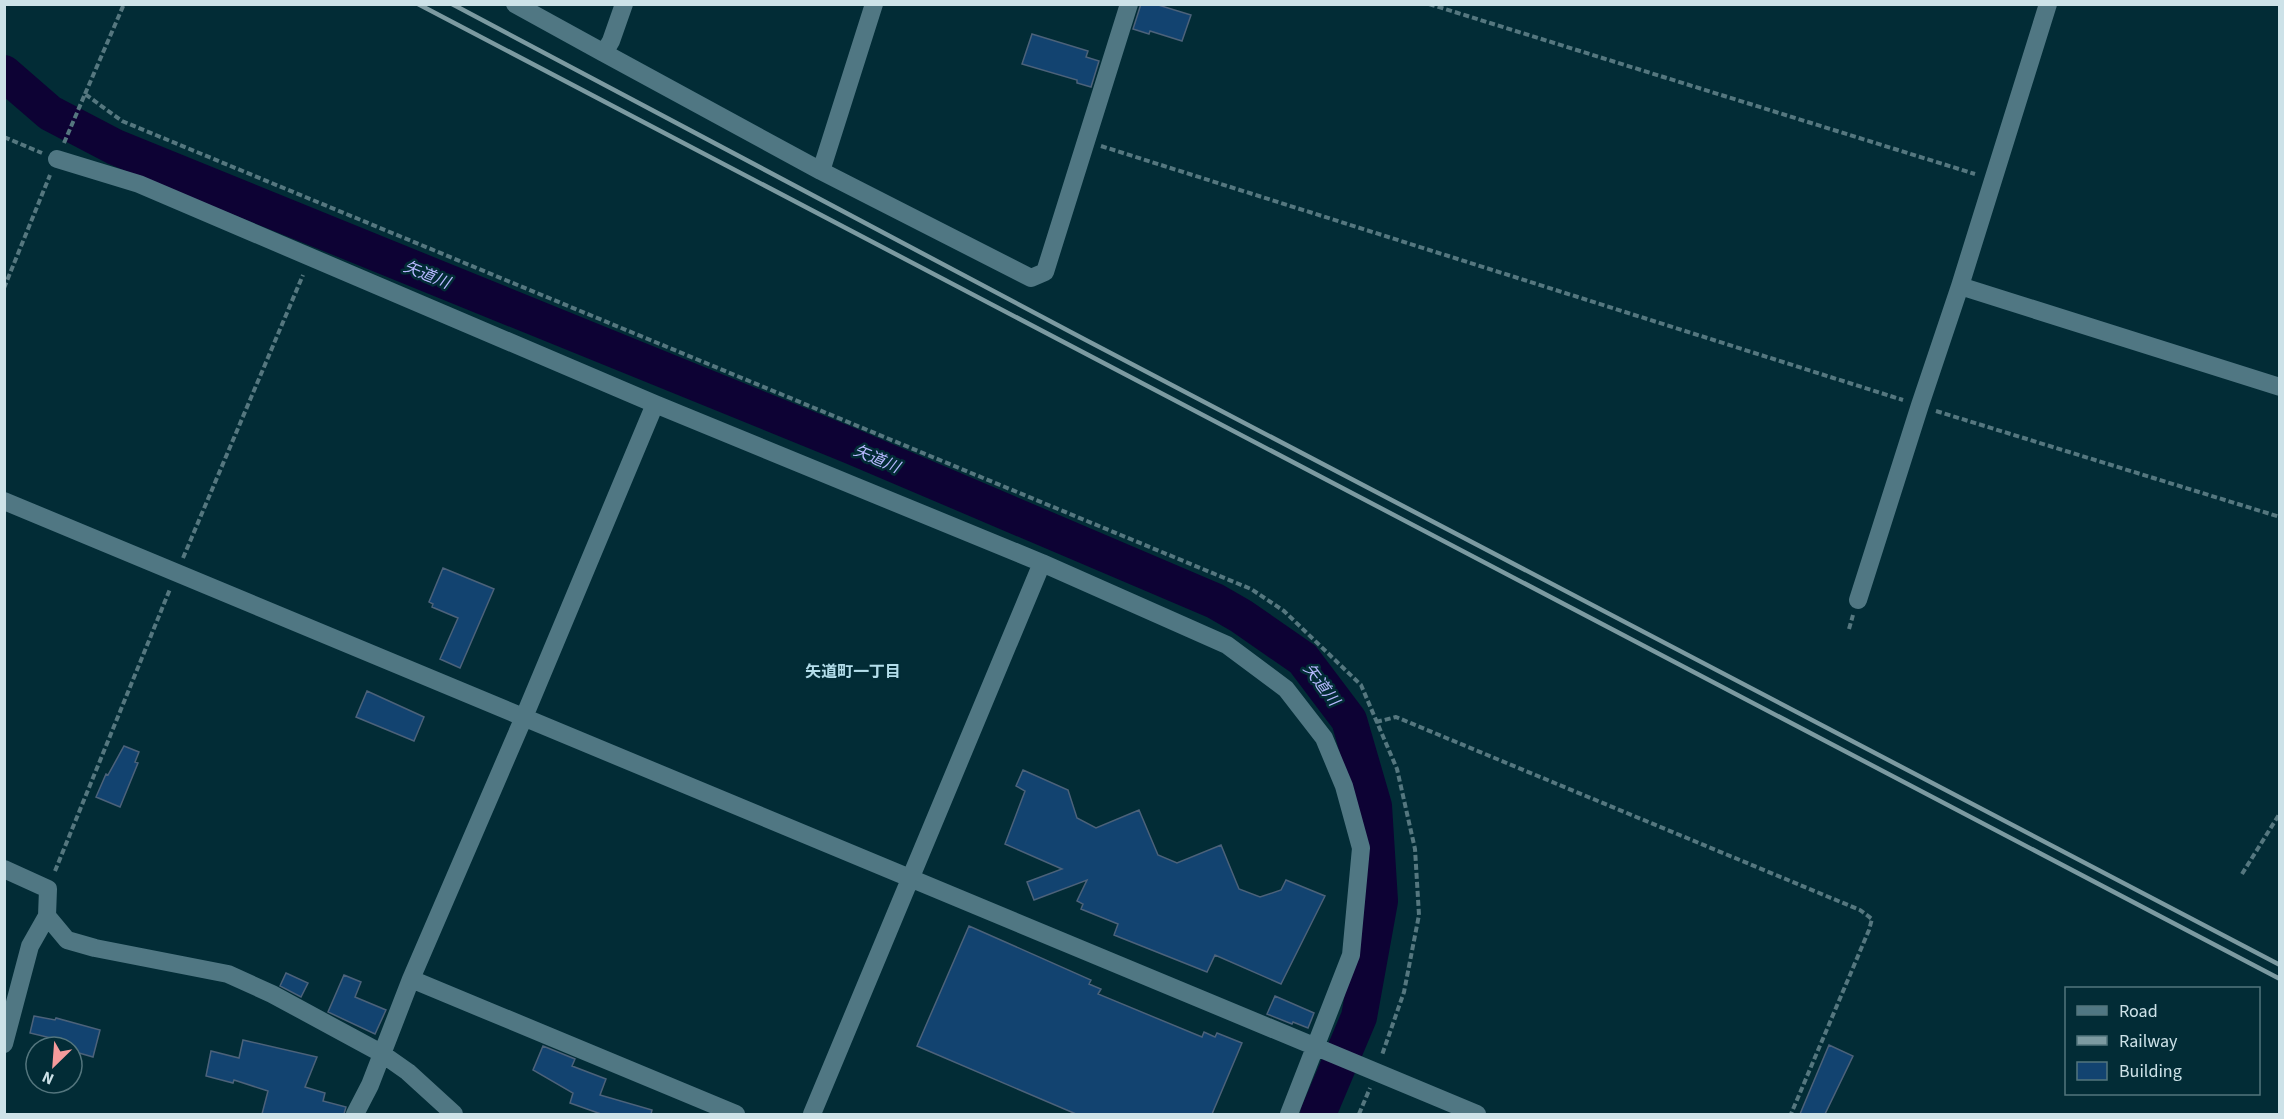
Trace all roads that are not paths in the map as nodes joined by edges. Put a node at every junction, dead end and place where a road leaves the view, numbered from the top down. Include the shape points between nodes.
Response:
1 (515, 4) edge
2 (624, 4) edge
3 (874, 4) edge
4 (1129, 4) edge
5 (2048, 4) edge
6 (604, 53) junction
7 (57, 159) road end
8 (821, 171) junction
9 (1960, 286) junction
10 (2280, 387) edge
11 (655, 404) junction
12 (4, 501) edge
13 (1042, 563) junction
14 (1858, 600) dead end
15 (524, 717) junction
16 (4, 869) edge
17 (911, 878) junction
18 (47, 916) junction
19 (411, 979) junction
20 (4, 1044) edge
21 (1321, 1048) junction
22 (381, 1053) junction
23 (355, 1114) edge
24 (454, 1114) edge
25 (736, 1114) edge
26 (812, 1114) edge
27 (1289, 1114) edge
28 (1477, 1114) edge

1 - 6 street
2 - 6 street
3 - 8 street
4 - 8 street via 1045,272 1031,278
5 - 9 street
6 - 8 street
7 - 11 street via 140,184
9 - 10 street
9 - 14 street
11 - 13 street
11 - 15 street
12 - 15 street
13 - 17 street
13 - 21 street via 1227,645 1286,689 1324,738 1344,786 1361,848 1351,955
15 - 17 street
15 - 19 street
16 - 18 street via 48,889
17 - 21 street
17 - 26 street
18 - 20 street via 30,946
18 - 22 street via 67,940 228,975 272,994
19 - 22 street
19 - 25 street
21 - 27 street
21 - 28 street
22 - 23 street
22 - 24 street

